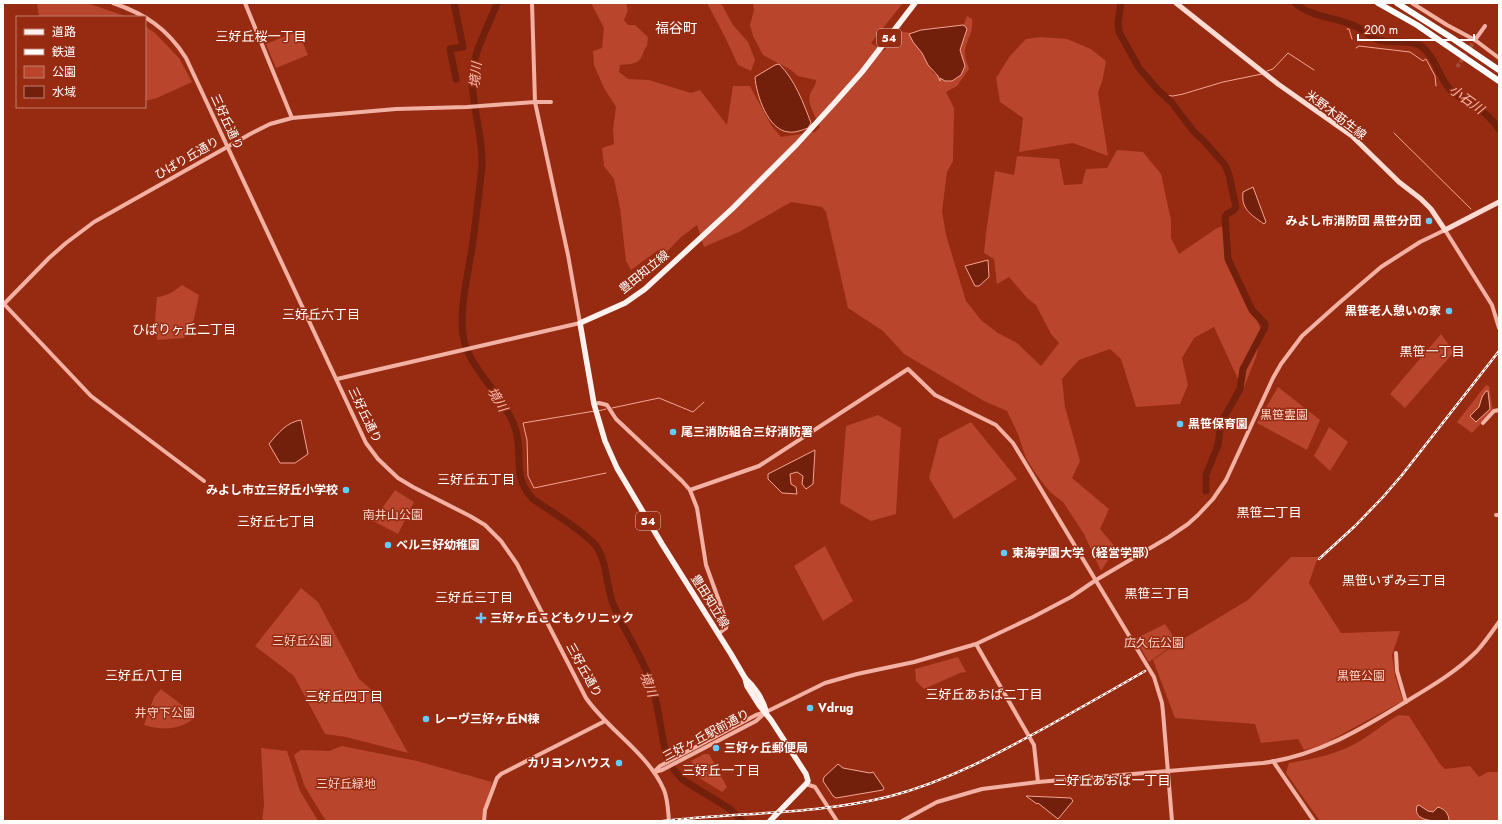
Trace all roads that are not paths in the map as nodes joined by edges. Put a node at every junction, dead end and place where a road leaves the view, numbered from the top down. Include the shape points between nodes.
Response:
1 (113, 3) edge
2 (244, 3) edge
3 (532, 3) edge
4 (914, 3) edge
5 (1176, 3) edge
6 (1378, 3) edge
7 (1397, 3) edge
8 (1412, 3) edge
9 (143, 16) edge
10 (146, 18) edge
11 (1485, 26) dead end
12 (1475, 40) junction
13 (1499, 58) edge
14 (1499, 70) edge
15 (1499, 81) edge
16 (535, 102) junction
17 (551, 102) dead end
18 (292, 118) junction
19 (227, 146) junction
20 (1499, 202) edge
21 (1445, 230) junction
22 (3, 305) edge
23 (580, 323) junction
24 (1499, 328) edge
25 (337, 379) junction
26 (594, 404) junction
27 (1499, 410) edge
28 (1483, 424) dead end
29 (204, 481) dead end
30 (690, 490) junction
31 (1096, 580) junction
32 (1499, 622) edge
33 (718, 634) junction
34 (976, 644) junction
35 (1396, 653) dead end
36 (1406, 702) junction
37 (766, 712) junction
38 (605, 721) junction
39 (1273, 761) junction
40 (1168, 771) junction
41 (654, 772) junction
42 (1038, 782) junction
43 (806, 784) junction
44 (484, 821) edge
45 (669, 821) edge
46 (770, 821) edge
47 (837, 821) edge
48 (902, 821) edge
49 (1172, 821) edge
50 (1314, 821) edge

1 - 9 street, 三好丘通り
2 - 18 street
3 - 16 street
4 - 23 main road, 豊田知立線 / 54 via 875,56 838,99 732,208 645,289 625,303
5 - 21 main road, 米野木莇生線 via 1284,88 1352,136 1426,204
6 - 15 highway via 1417,25
7 - 14 highway
8 - 12 street
10 - 19 street, 三好丘通り via 167,33 180,48
11 - 12 street
12 - 13 street
16 - 17 street, ひばり丘通り
16 - 18 street, ひばり丘通り via 396,109
16 - 23 street
18 - 19 street, ひばり丘通り via 270,124
19 - 22 street, ひばり丘通り via 81,231 49,258
19 - 25 street, 三好丘通り
20 - 21 main road
21 - 24 street via 1492,305
21 - 31 street, 三好ヶ丘駅前通り via 1420,242 1381,267 1308,329 1281,364 1226,480 1213,499 1188,524
22 - 29 street via 91,396
23 - 25 street
23 - 26 main road, 豊田知立線 / 54
25 - 38 street, 三好丘通り via 366,443 385,467 408,484 474,518 501,541 516,564 586,698
26 - 30 street via 606,405 616,419
26 - 33 main road, 豊田知立線 / 54 via 605,441 624,482
27 - 28 street via 1494,411
30 - 31 street via 759,466 908,368 935,395 980,416 1004,432
30 - 33 street via 697,508 706,565 728,623
31 - 34 street, 三好ヶ丘駅前通り via 1071,597
31 - 40 street via 1154,677 1162,703
32 - 36 street via 1463,664
33 - 37 main road, 豊田知立線 / 54 via 762,701
34 - 37 street, 三好ヶ丘駅前通り via 825,683
34 - 42 street via 1034,745
35 - 36 street via 1396,671
36 - 39 street via 1355,732 1319,749
37 - 41 street, 三好ヶ丘駅前通り via 756,721 664,770
37 - 43 main road, 豊田知立線 / 54 via 806,774
38 - 41 street, 三好丘通り
38 - 44 street via 501,774 497,778 485,810
39 - 40 street
39 - 50 street
40 - 42 street
40 - 49 street
41 - 45 street, 三好丘通り via 664,791
42 - 48 street via 961,794 937,802
43 - 46 main road
43 - 47 street via 815,787

